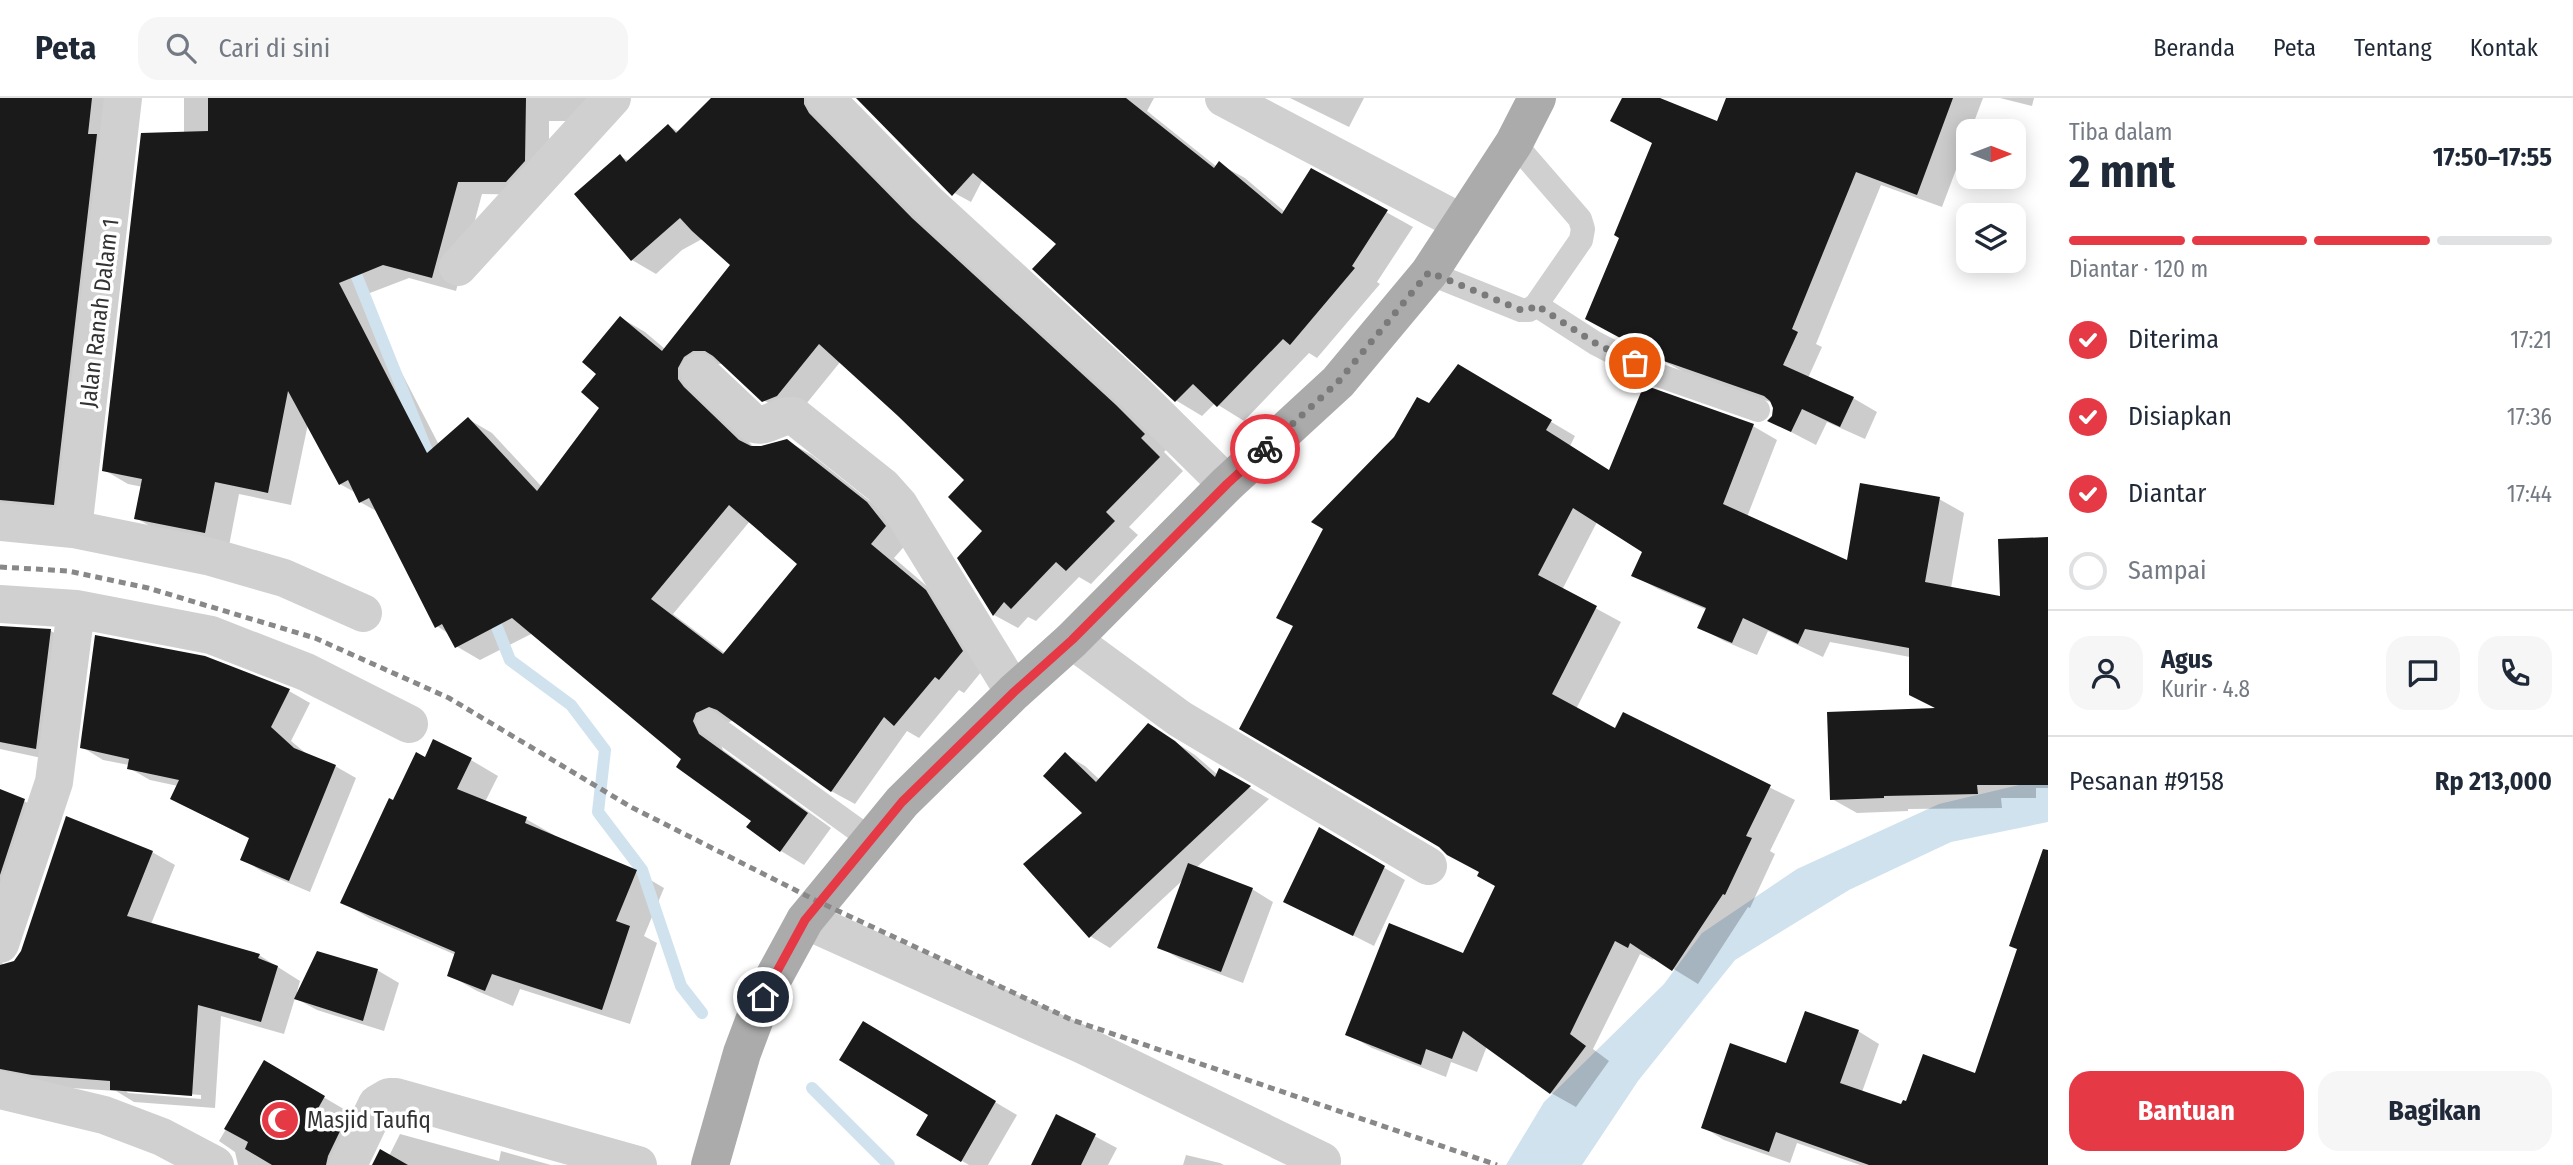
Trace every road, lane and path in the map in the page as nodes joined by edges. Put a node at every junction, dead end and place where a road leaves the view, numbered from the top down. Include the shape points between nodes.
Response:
1 (123, 98) edge
2 (612, 98) edge
3 (825, 98) edge
4 (1224, 98) edge
5 (1537, 98) edge
6 (1514, 143) junction
7 (1462, 223) junction
8 (458, 267) dead end
9 (1429, 272) junction
10 (1536, 305) junction
11 (699, 372) dead end
12 (1758, 410) dead end
13 (1227, 484) junction
14 (0, 522) edge
15 (73, 528) junction
16 (0, 604) edge
17 (76, 609) junction
18 (363, 613) dead end
19 (1072, 640) junction
20 (1014, 692) junction
21 (708, 722) dead end
22 (409, 724) dead end
23 (870, 839) junction
24 (1428, 866) dead end
25 (805, 920) junction
26 (0, 944) edge
27 (0, 1090) edge
28 (1322, 1161) dead end
29 (215, 1165) edge
30 (348, 1165) edge
31 (638, 1165) edge
32 (710, 1165) edge

1 - 15 street, Jalan Ranah Dalam 1
2 - 8 street
3 - 13 street via 928,203
4 - 7 street
5 - 6 main road
6 - 7 main road
6 - 10 lane via 1580,219 1583,229 1581,240
7 - 9 main road
9 - 10 lane via 1521,310
9 - 13 main road via 1338,382
10 - 12 lane via 1655,374
11 - 20 street via 754,424 794,416 882,486 909,519
13 - 19 main road
14 - 15 street
15 - 18 street via 284,578
16 - 17 street
17 - 22 street via 211,635 306,672
17 - 26 street via 54,782
19 - 20 main road
19 - 24 street via 1180,719
20 - 23 main road
21 - 23 lane
23 - 25 main road
25 - 28 street via 1083,1045
25 - 32 main road via 763,997
27 - 29 street via 104,1115
30 - 31 street via 377,1104 396,1097

